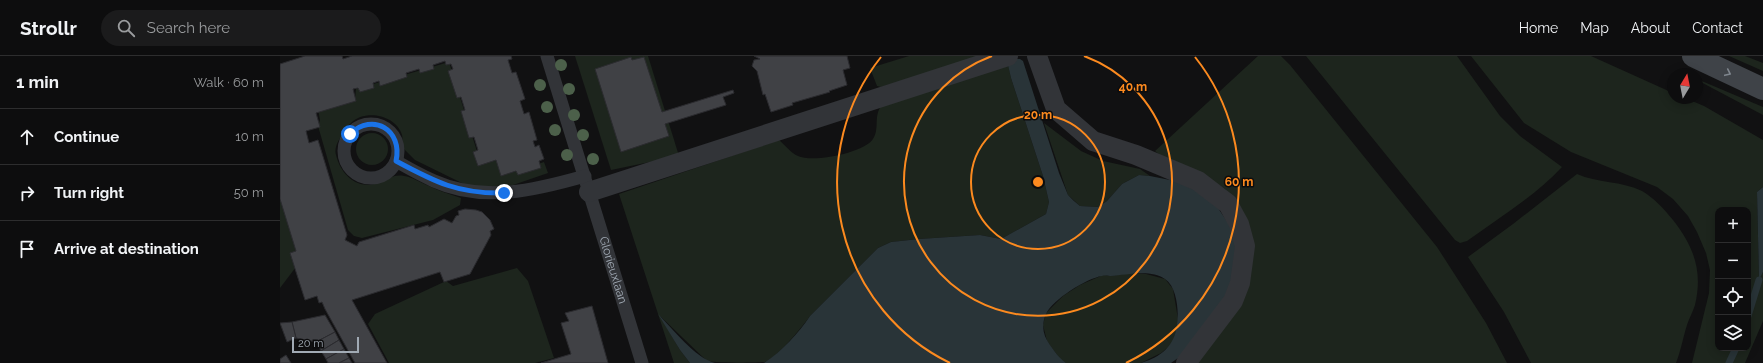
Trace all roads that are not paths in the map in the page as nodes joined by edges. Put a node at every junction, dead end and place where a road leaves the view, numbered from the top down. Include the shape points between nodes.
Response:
1 (547, 56) edge
2 (1008, 56) edge
3 (1037, 56) edge
4 (1693, 56) edge
5 (1763, 89) edge
6 (396, 161) junction
7 (587, 184) junction
8 (642, 363) edge
9 (1186, 363) edge

1 - 7 lane, Glorieuxlaan
2 - 7 street
3 - 9 street via 1056,109 1093,141 1136,155 1198,181 1228,204 1239,224 1245,246 1240,283 1233,301
4 -> 5 main road
6 - 6 lane via 383,175 365,177 349,167 345,158 346,141 356,128 380,125 388,130 397,144
6 - 7 lane via 435,182 481,194
7 - 8 lane, Glorieuxlaan

